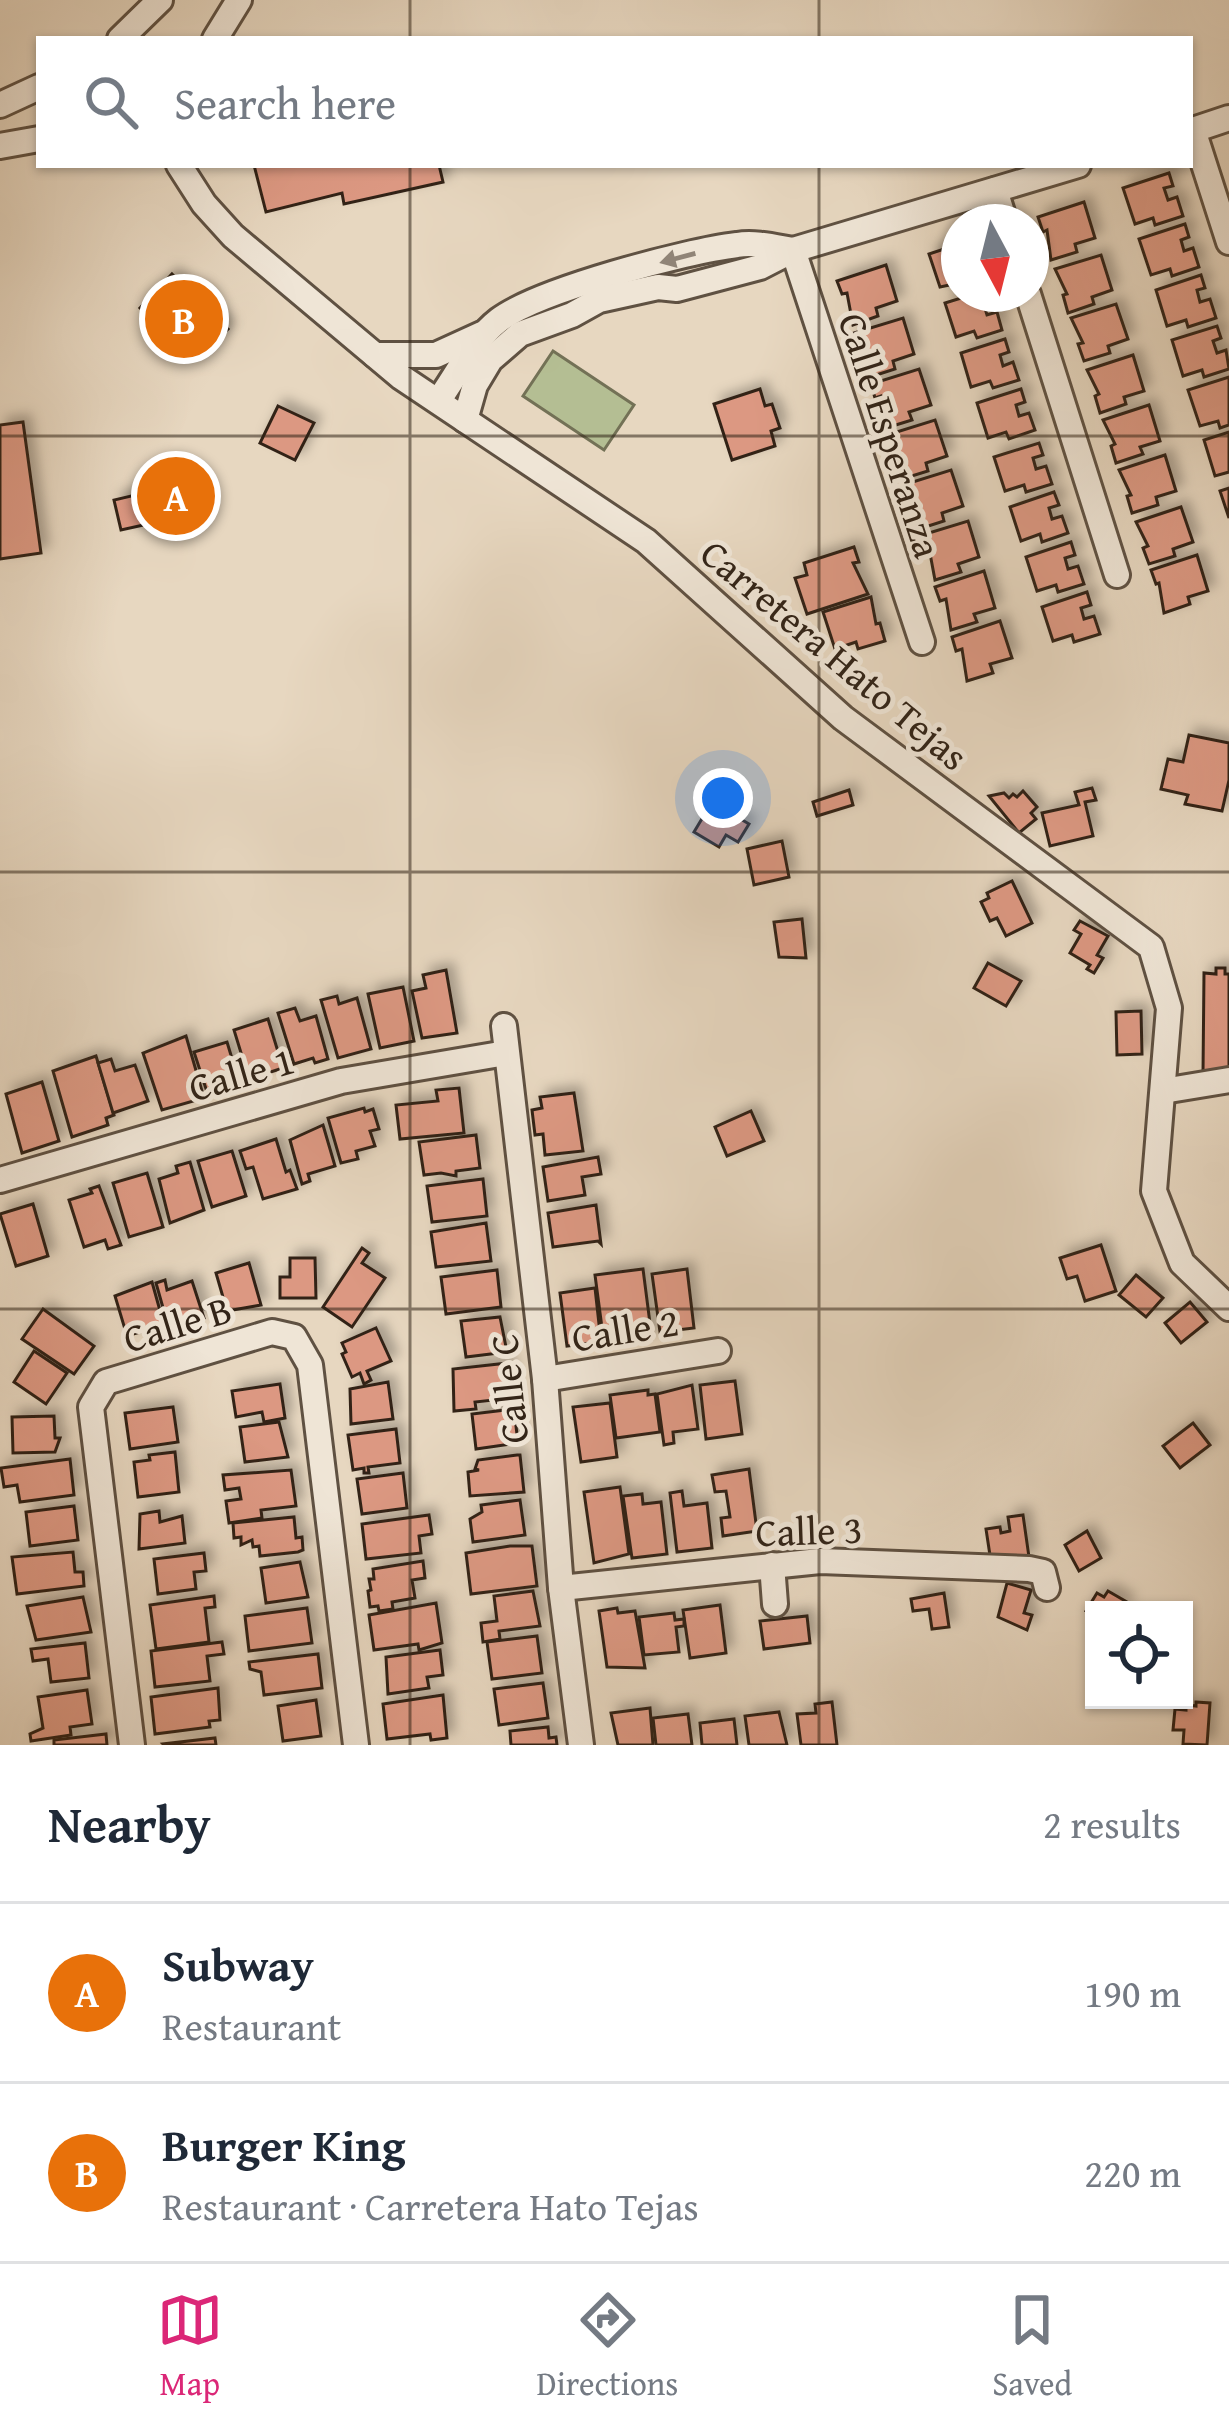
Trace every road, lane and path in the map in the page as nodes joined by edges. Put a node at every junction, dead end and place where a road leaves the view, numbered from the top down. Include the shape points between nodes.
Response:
1 (160, 0) edge
2 (239, 0) edge
3 (123, 36) edge
4 (215, 36) edge
5 (36, 88) edge
6 (0, 105) edge
7 (1229, 118) edge
8 (1193, 130) edge
9 (1193, 133) edge
10 (36, 140) edge
11 (0, 146) edge
12 (181, 168) edge
13 (192, 168) edge
14 (1068, 168) edge
15 (995, 190) junction
16 (198, 194) junction
17 (999, 204) edge
18 (1229, 242) edge
19 (793, 250) junction
20 (562, 310) junction
21 (1034, 312) edge
22 (484, 333) junction
23 (375, 355) junction
24 (438, 401) junction
25 (465, 420) junction
26 (1118, 574) dead end
27 (922, 642) dead end
28 (504, 1026) dead end
29 (506, 1053) junction
30 (1229, 1080) edge
31 (1162, 1090) junction
32 (0, 1180) edge
33 (1229, 1308) edge
34 (718, 1351) dead end
35 (545, 1379) junction
36 (772, 1565) junction
37 (561, 1588) junction
38 (1047, 1588) dead end
39 (775, 1604) dead end
40 (132, 1745) edge
41 (356, 1745) edge
42 (581, 1745) edge

1 - 3 street
2 - 4 street
5 - 6 street
7 - 8 street
9 - 18 street
10 - 11 street
12 - 16 street, Carretera Hato Tejas
13 - 16 street
14 - 15 street
15 - 17 street
15 - 19 street
16 - 23 street, Carretera Hato Tejas via 232,236
19 - 20 street via 676,289
19 -> 20 street via 710,250
19 - 27 street, Calle Esperanza
20 - 22 street via 504,316
20 - 25 street via 490,360
21 - 26 street
22 - 23 street via 436,356
22 - 24 street
23 - 24 street, Carretera Hato Tejas
24 - 25 street, Carretera Hato Tejas
25 - 31 street, Carretera Hato Tejas via 646,541 843,718 1150,947 1169,1008
28 - 29 street, Calle C
29 - 32 street, Calle 1 via 341,1081
29 - 35 street, Calle C
30 - 31 street
31 - 33 street, Carretera Hato Tejas via 1154,1191 1182,1263
34 - 35 street, Calle 2
35 - 37 street, Calle C
36 - 37 street, Calle 3
36 - 38 street, Calle 3 via 1029,1569 1043,1572
36 - 39 street
37 - 42 street, Calle C
40 - 41 street, Calle B via 91,1408 106,1382 272,1332 294,1337 310,1365

